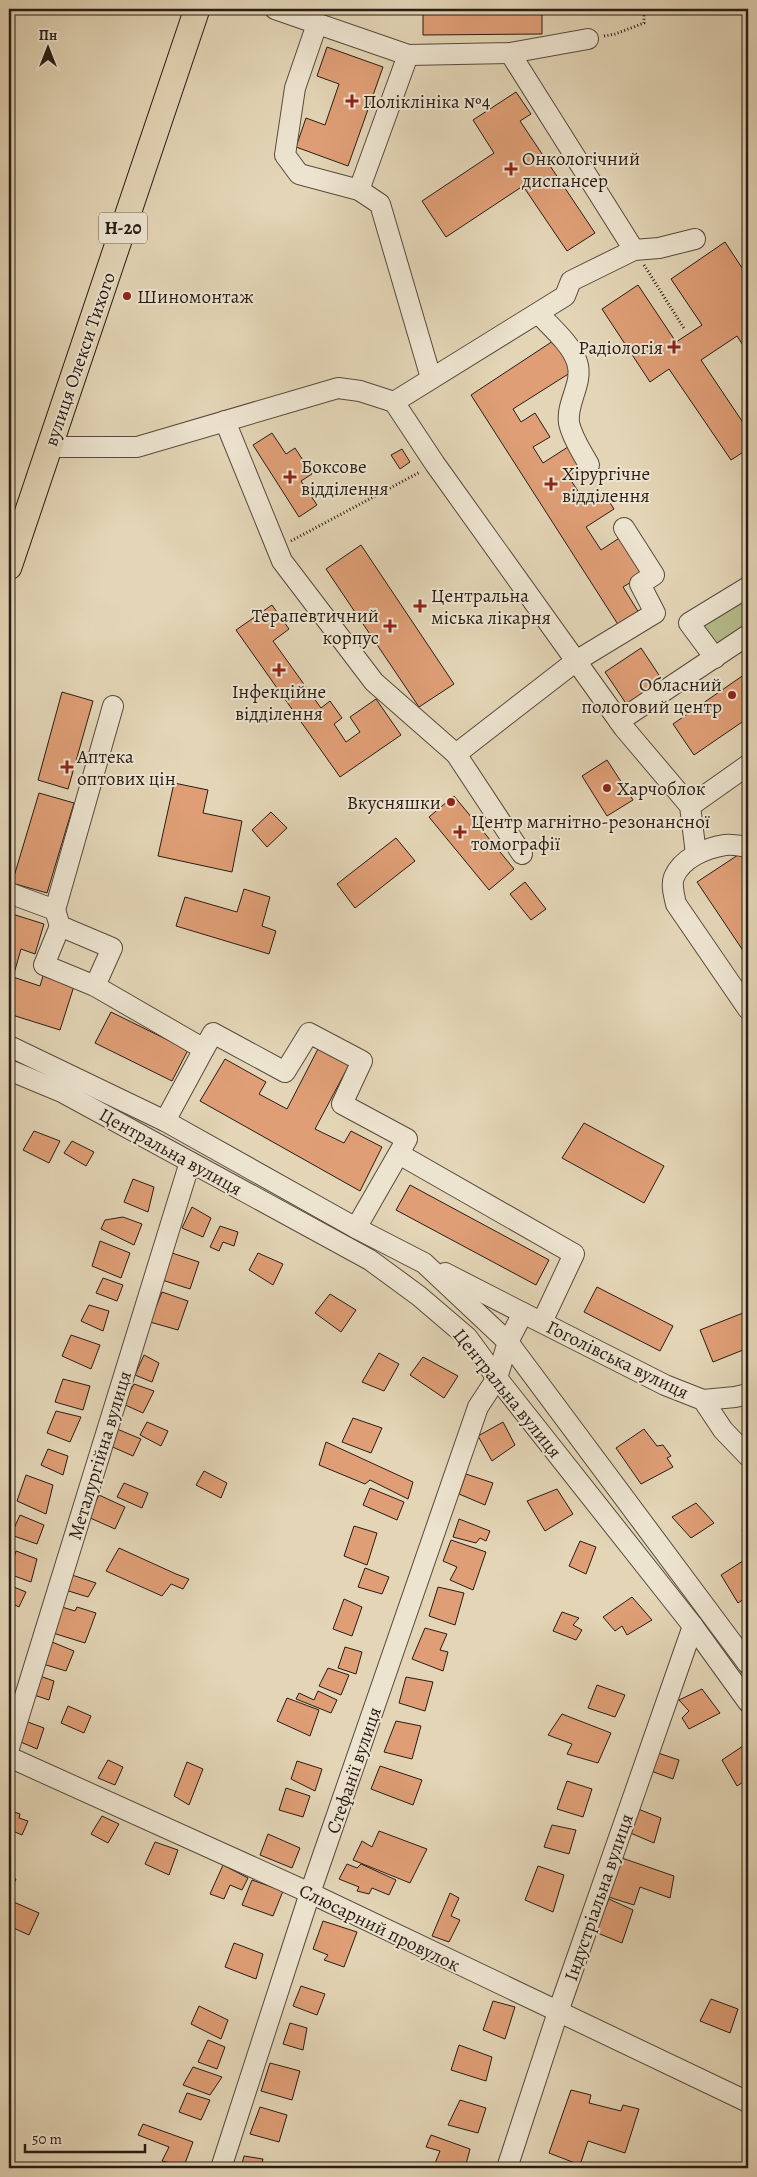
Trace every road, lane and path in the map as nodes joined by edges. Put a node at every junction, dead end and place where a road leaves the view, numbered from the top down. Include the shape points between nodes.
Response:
1 (197, 9) edge
2 (275, 9) edge
3 (644, 9) edge
4 (317, 24) junction
5 (588, 39) joint
6 (510, 53) junction
7 (408, 55) junction
8 (359, 190) junction
9 (695, 239) dead end
10 (634, 250) junction
11 (539, 314) junction
12 (685, 330) dead end
13 (431, 378) junction
14 (394, 402) junction
15 (225, 421) junction
16 (48, 447) junction
17 (435, 464) junction
18 (589, 465) dead end
19 (624, 528) dead end
20 (277, 548) junction
21 (9, 567) edge
22 (748, 587) edge
23 (748, 635) edge
24 (715, 658) junction
25 (576, 661) junction
26 (113, 706) dead end
27 (619, 721) junction
28 (456, 754) junction
29 (748, 765) edge
30 (690, 806) junction
31 (748, 847) edge
32 (522, 854) dead end
33 (696, 854) junction
34 (9, 893) edge
35 (58, 918) junction
36 (95, 986) junction
37 (748, 1009) edge
38 (9, 1046) edge
39 (204, 1049) junction
40 (9, 1070) edge
41 (165, 1121) junction
42 (399, 1154) junction
43 (190, 1162) junction
44 (356, 1228) junction
45 (424, 1262) junction
46 (523, 1313) junction
47 (542, 1322) junction
48 (508, 1342) junction
49 (497, 1378) junction
50 (748, 1394) edge
51 (703, 1400) junction
52 (748, 1456) edge
53 (693, 1626) junction
54 (748, 1664) edge
55 (748, 1702) edge
56 (9, 1748) edge
57 (9, 1757) edge
58 (310, 1893) junction
59 (558, 2012) junction
60 (748, 2102) edge
61 (221, 2168) edge
62 (506, 2168) edge

1 - 16 main road, вулиця Олекси Тихого / Н-20
2 - 4 street
3 - 5 path via 644,22 615,34
4 - 7 street
4 - 8 street via 296,88 285,155 299,174
5 - 6 street
6 - 7 street
6 - 10 street
7 - 8 street
8 - 13 street via 380,204
9 - 10 street
10 - 11 street via 571,281 565,296
10 - 12 path
11 - 13 street
11 - 18 street via 572,351 578,363 579,375 569,422
13 - 14 street
14 - 15 street via 338,388
14 - 17 street
15 - 16 street via 137,446
15 - 20 street
16 - 21 main road, вулиця Олекси Тихого / Н-20
17 - 20 path
17 - 25 street
19 - 25 street via 654,575 640,584 655,613
20 - 28 street via 282,561 374,682
22 - 24 street via 689,623
23 - 24 street
24 - 27 street
25 - 27 street
25 - 28 street
26 - 35 street
27 - 30 street
28 - 32 street
29 - 30 street
30 - 33 street
31 - 33 street via 726,845
33 - 37 street via 674,878 676,904
34 - 35 street
35 - 36 street via 112,948
35 - 36 street via 44,965
36 - 39 street
38 - 41 street, Центральна вулиця
39 - 41 street
39 - 42 street via 214,1033 285,1072 309,1033 362,1061 342,1104 407,1139
40 - 43 street, Центральна вулиця via 62,1092
41 - 44 street, Центральна вулиця
42 - 44 street
42 - 47 street via 574,1254
43 - 49 street, Центральна вулиця via 370,1260 419,1296 467,1338
43 - 56 street, Металургійна вулиця
44 - 45 street, Центральна вулиця
45 - 46 street, Гоголівська вулиця
45 - 48 street, Центральна вулиця
46 - 47 street, Гоголівська вулиця
46 - 48 street, Гоголівська вулиця
47 - 51 street, Гоголівська вулиця via 665,1385
48 - 49 street, Гоголівська вулиця
48 - 54 street, Центральна вулиця
49 - 53 street, Центральна вулиця
49 - 58 street, Стефанії вулиця via 478,1407
50 - 51 street
51 - 52 street, Гоголівська вулиця via 722,1430
53 - 55 street, Центральна вулиця
53 - 59 street, Індустріальна вулиця
57 - 58 street, Слюсарний провулок
58 - 59 street, Слюсарний провулок
58 - 61 street, Стефанії вулиця
59 - 60 street, Слюсарний провулок
59 - 62 street, Індустріальна вулиця

